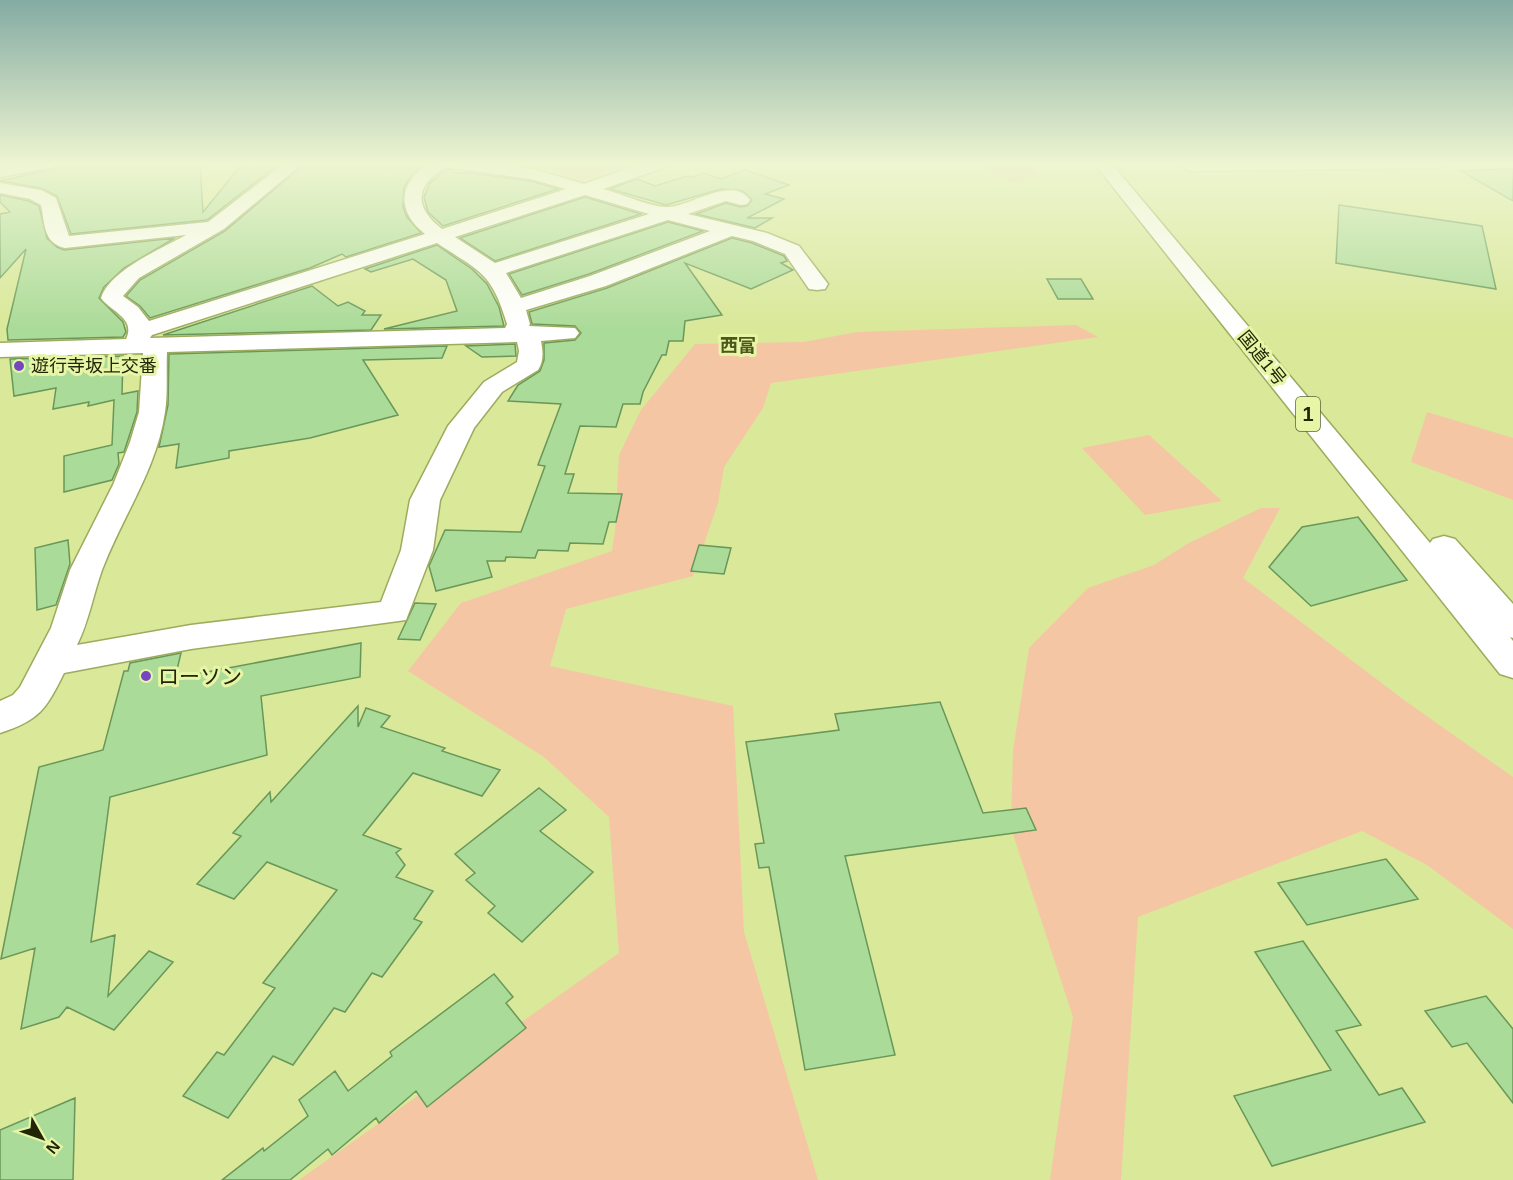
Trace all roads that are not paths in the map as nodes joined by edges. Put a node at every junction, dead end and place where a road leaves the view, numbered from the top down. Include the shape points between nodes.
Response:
1 (53, 218) edge
2 (226, 218) edge
3 (419, 218) edge
4 (494, 218) edge
5 (658, 218) edge
6 (685, 218) edge
7 (1147, 218) edge
8 (1165, 218) edge
9 (217, 225) junction
10 (728, 231) junction
11 (441, 235) junction
12 (492, 271) junction
13 (817, 284) dead end
14 (514, 307) junction
15 (520, 333) junction
16 (567, 333) dead end
17 (144, 340) junction
18 (0, 350) edge
19 (1513, 626) edge
20 (51, 662) junction
21 (1513, 665) edge
22 (0, 718) edge

1 - 9 main road via 57,237 65,242
2 - 9 main road
3 - 11 main road
4 - 11 main road
5 - 12 main road
6 - 10 main road
7 - 21 main road, 国道1号 / 1
8 - 19 main road, 国道1号 / 1
9 - 17 main road via 132,274 114,291 112,298 134,316
10 - 13 main road via 760,237 792,250
10 - 14 main road via 598,281
11 - 12 main road
11 - 17 main road
12 - 14 main road via 509,291
14 - 15 main road
15 - 16 main road
15 - 17 main road
15 - 20 main road via 531,351 529,365 493,387 461,426 425,500 417,550 394,612 190,637
17 - 18 main road
17 - 20 main road via 153,412 128,484 86,570 68,628
20 - 22 main road via 26,705

